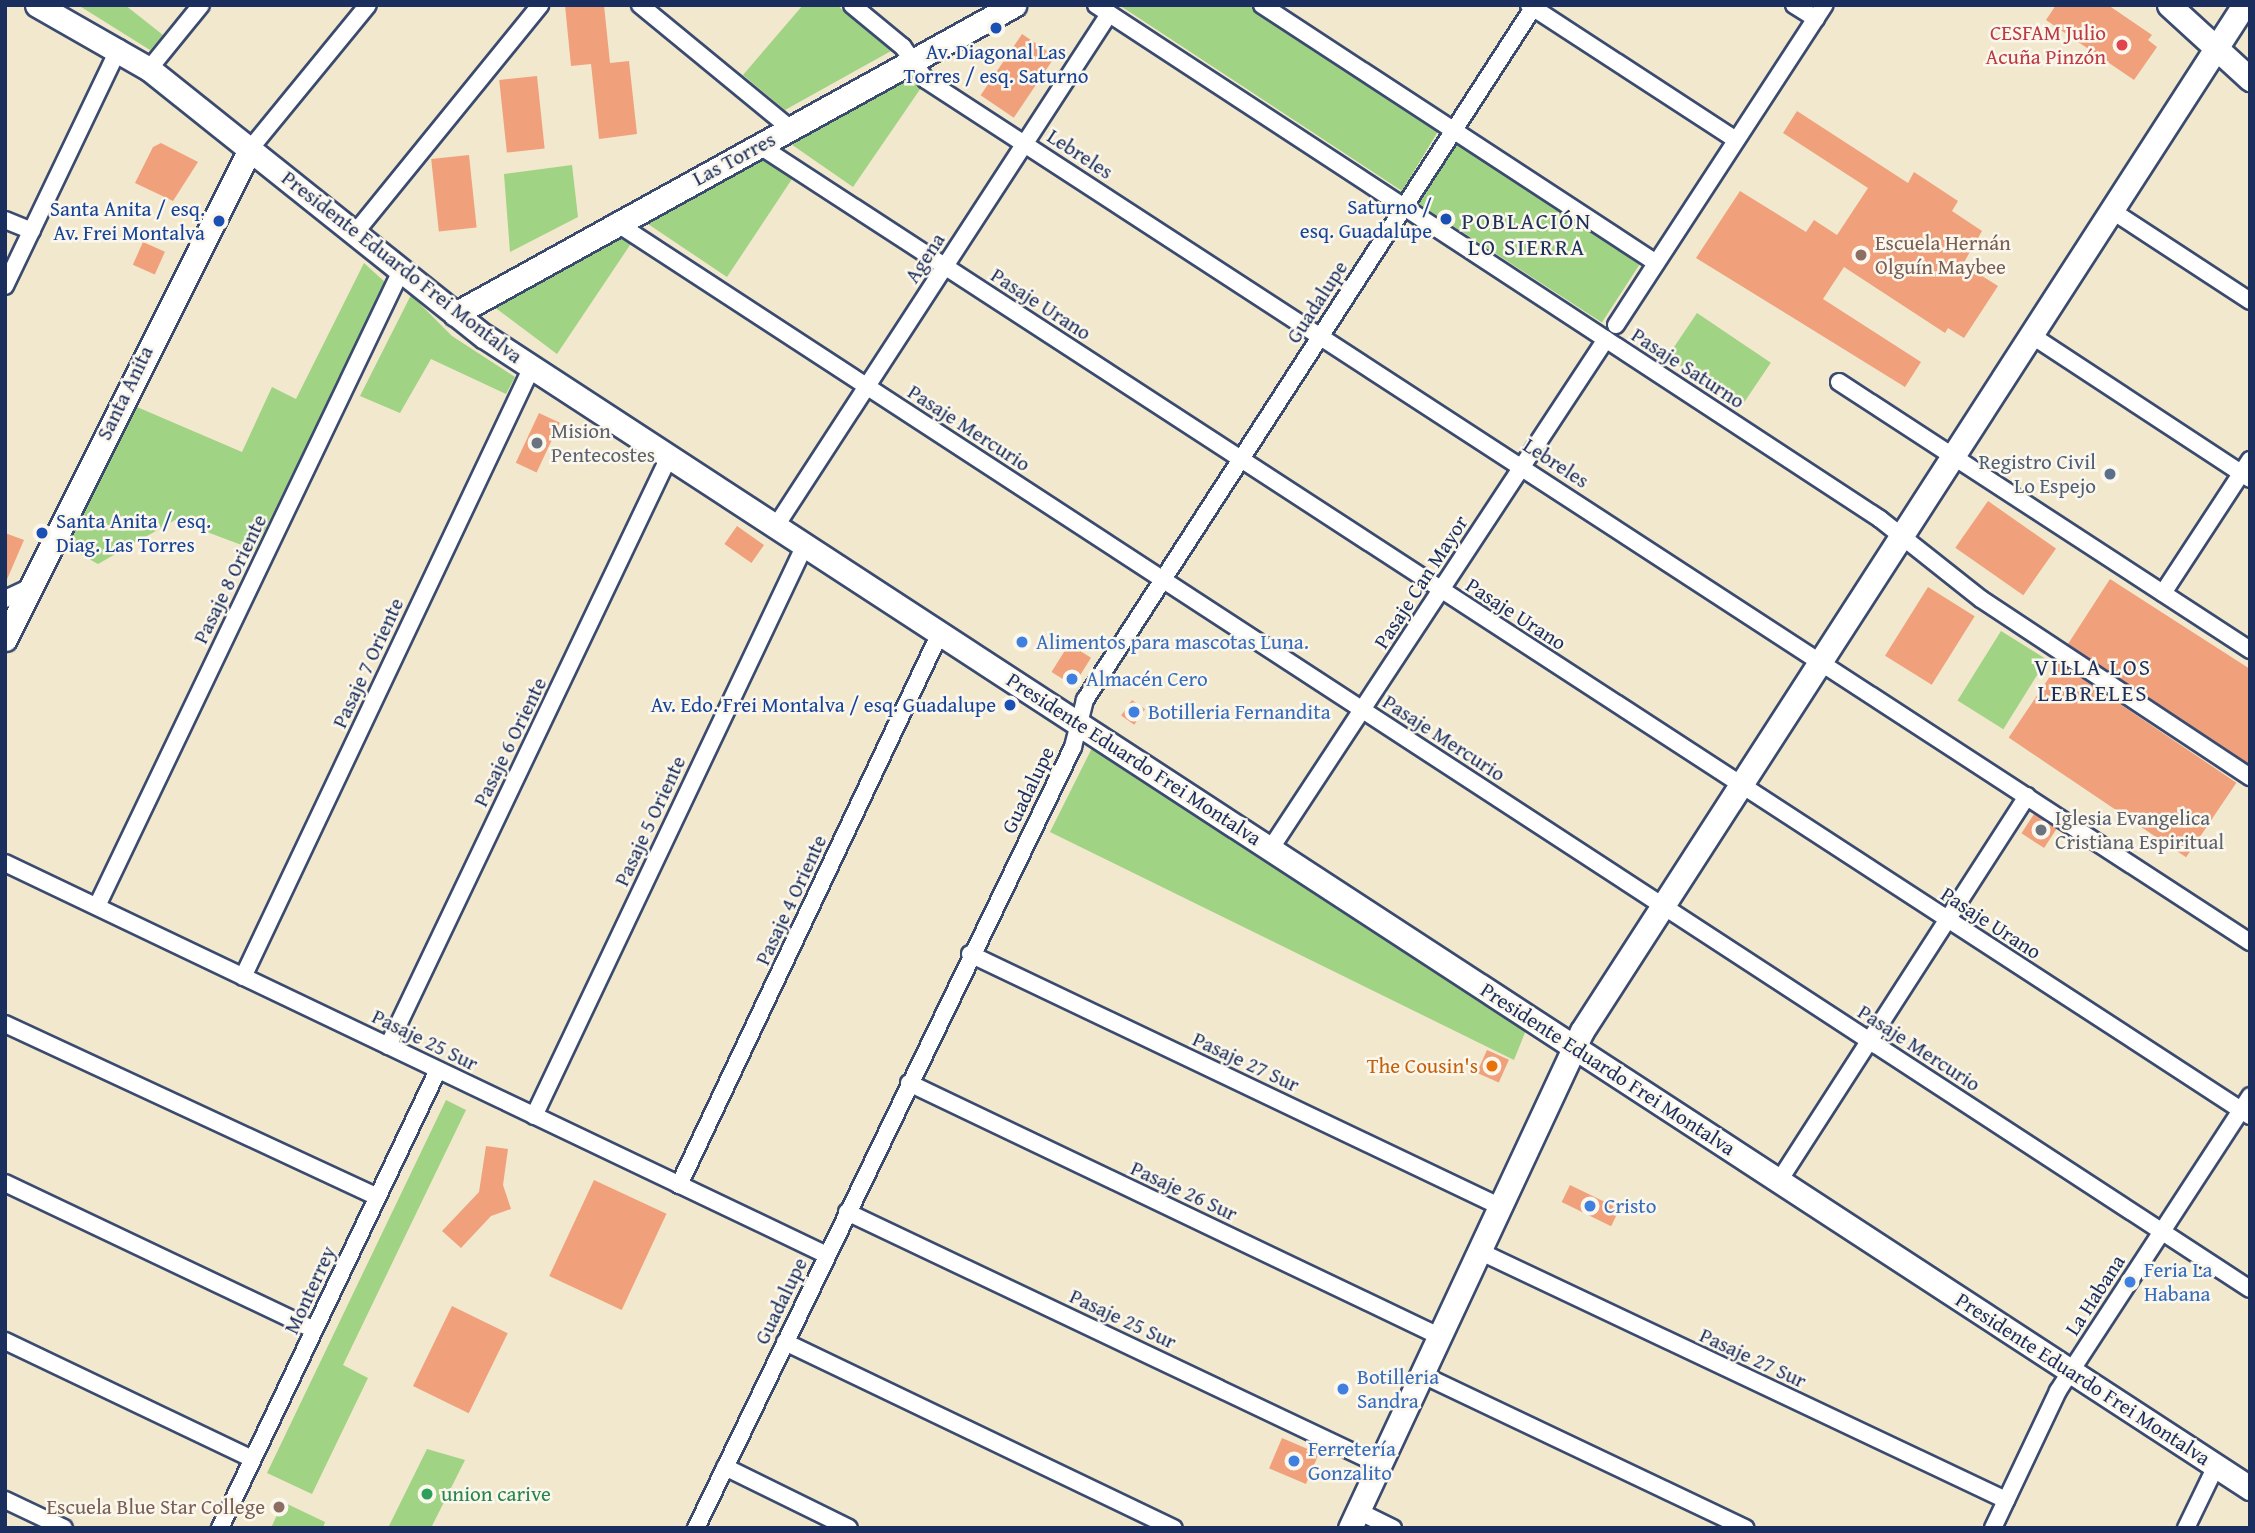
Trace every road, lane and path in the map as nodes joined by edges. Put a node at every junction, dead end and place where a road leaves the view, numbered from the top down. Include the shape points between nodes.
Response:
1 (37, 5) edge
2 (201, 5) edge
3 (368, 5) edge
4 (540, 5) edge
5 (640, 5) edge
6 (852, 5) edge
7 (1014, 5) edge
8 (1262, 5) edge
9 (1794, 5) edge
10 (1825, 5) edge
11 (2169, 5) edge
12 (2244, 5) edge
13 (1533, 6) edge
14 (1102, 10) edge
15 (1816, 19) junction
16 (119, 48) junction
17 (2214, 51) junction
18 (913, 61) junction
19 (149, 69) junction
20 (2250, 79) edge
21 (791, 129) junction
22 (1453, 131) junction
23 (1737, 140) junction
24 (1025, 143) junction
25 (760, 146) junction
26 (250, 149) junction
27 (1404, 207) junction
28 (2111, 210) junction
29 (5, 220) edge
30 (615, 222) junction
31 (32, 231) junction
32 (355, 233) junction
33 (1656, 263) junction
34 (944, 267) junction
35 (401, 271) junction
36 (5, 286) edge
37 (2250, 301) edge
38 (455, 314) junction
39 (1616, 325) dead end
40 (1321, 335) junction
41 (2031, 335) junction
42 (1606, 339) junction
43 (531, 367) junction
44 (1839, 382) dead end
45 (867, 386) junction
46 (1952, 456) junction
47 (670, 457) junction
48 (1240, 459) junction
49 (1522, 466) junction
50 (2247, 470) edge
51 (776, 526) junction
52 (1899, 536) junction
53 (804, 544) junction
54 (1163, 580) junction
55 (31, 587) junction
56 (1441, 590) junction
57 (2163, 593) junction
58 (5, 599) edge
59 (940, 632) junction
60 (5, 639) edge
61 (2250, 650) edge
62 (1819, 660) junction
63 (1362, 710) junction
64 (1079, 722) junction
65 (2250, 777) edge
66 (1739, 784) junction
67 (2026, 796) junction
68 (1271, 848) junction
69 (5, 863) edge
70 (1661, 904) junction
71 (97, 906) junction
72 (1947, 920) junction
73 (2250, 942) edge
74 (970, 954) junction
75 (243, 976) junction
76 (5, 1024) edge
77 (1870, 1041) junction
78 (388, 1046) junction
79 (1574, 1047) junction
80 (438, 1070) junction
81 (909, 1083) junction
82 (2250, 1096) edge
83 (2245, 1113) edge
84 (534, 1116) junction
85 (1779, 1181) junction
86 (5, 1183) edge
87 (679, 1185) junction
88 (377, 1197) junction
89 (1503, 1208) junction
90 (847, 1212) junction
91 (2162, 1232) junction
92 (1481, 1252) junction
93 (827, 1255) junction
94 (2250, 1290) edge
95 (314, 1330) junction
96 (1441, 1337) junction
97 (5, 1341) edge
98 (785, 1342) junction
99 (2071, 1371) junction
100 (1423, 1375) junction
101 (253, 1459) junction
102 (1380, 1465) junction
103 (2216, 1466) junction
104 (725, 1467) junction
105 (2250, 1488) edge
106 (5, 1500) edge
107 (2006, 1500) junction
108 (1354, 1519) edge
109 (64, 1528) edge
110 (220, 1528) edge
111 (696, 1528) edge
112 (849, 1528) edge
113 (1174, 1528) edge
114 (1393, 1528) edge
115 (1745, 1528) edge
116 (1993, 1528) edge
117 (2186, 1528) edge

1 - 16 street, Presidente Eduardo Frei Montalva
2 - 19 street
3 - 26 street
4 - 32 street
5 - 21 street
6 - 18 street, Lebreles
7 - 18 street, Las Torres
8 - 22 street
9 - 15 street
10 - 15 street
11 - 17 street
12 - 17 street
13 - 22 street, Guadalupe
13 - 23 street
14 - 24 street, Agena
14 - 27 street, Pasaje Saturno
15 - 23 street
16 - 19 street, Presidente Eduardo Frei Montalva
16 - 31 street
17 - 20 street
17 - 28 street
18 - 21 street, Las Torres
18 - 24 street, Lebreles via 926,80
19 - 26 street, Presidente Eduardo Frei Montalva
21 - 25 street, Las Torres
22 - 27 street, Guadalupe
22 - 33 street
23 - 33 street
24 - 34 street, Agena
24 - 40 street, Lebreles
25 - 30 street, Las Torres
25 - 34 street, Pasaje Urano
26 - 32 street, Presidente Eduardo Frei Montalva
26 - 55 street, Santa Anita
27 - 40 street, Guadalupe
27 - 42 street, Pasaje Saturno
28 - 37 street
28 - 41 street
29 - 31 street
30 - 38 street, Las Torres
30 - 45 street, Pasaje Mercurio
31 - 36 street
32 - 35 street, Presidente Eduardo Frei Montalva
33 - 39 street
34 - 45 street, Agena
34 - 48 street, Pasaje Urano
35 - 38 street, Presidente Eduardo Frei Montalva
35 - 71 street, Pasaje 8 Oriente
38 - 43 street, Presidente Eduardo Frei Montalva
40 - 48 street, Guadalupe
40 - 49 street, Lebreles
41 - 46 street
41 - 50 street
42 - 49 street, Pasaje Can Mayor
42 - 52 street, Pasaje Saturno
43 - 47 street, Presidente Eduardo Frei Montalva
43 - 75 street, Pasaje 7 Oriente
44 - 46 street
45 - 51 street, Agena
45 - 54 street, Pasaje Mercurio
46 - 52 street
46 - 57 street
47 - 51 street, Presidente Eduardo Frei Montalva
47 - 78 street, Pasaje 6 Oriente
48 - 54 street, Guadalupe
48 - 56 street, Pasaje Urano
49 - 56 street, Pasaje Can Mayor
49 - 62 street, Lebreles
50 - 57 street
51 - 53 street, Presidente Eduardo Frei Montalva
52 - 62 street
52 - 65 street, Pasaje Saturno via 1981,599
53 - 59 street, Presidente Eduardo Frei Montalva
53 - 84 street, Pasaje 5 Oriente
54 - 63 street, Pasaje Mercurio
54 - 64 street, Guadalupe via 1085,700
55 - 58 street
55 - 60 street, Santa Anita
56 - 63 street, Pasaje Can Mayor
56 - 66 street, Pasaje Urano
57 - 61 street
59 - 64 street, Presidente Eduardo Frei Montalva
59 - 87 street, Pasaje 4 Oriente
62 - 66 street
62 - 67 street, Lebreles
63 - 68 street, Pasaje Can Mayor
63 - 70 street, Pasaje Mercurio
64 - 68 street, Presidente Eduardo Frei Montalva
64 - 74 street, Guadalupe
66 - 70 street
66 - 72 street, Pasaje Urano
67 - 72 street
67 - 73 street, Lebreles
68 - 79 street, Presidente Eduardo Frei Montalva
69 - 71 street, Pasaje 25 Sur
70 - 77 street, Pasaje Mercurio
70 - 79 street
71 - 75 street, Pasaje 25 Sur
72 - 77 street
72 - 83 street, Pasaje Urano
74 - 81 street, Guadalupe
74 - 89 street, Pasaje 27 Sur
75 - 78 street, Pasaje 25 Sur
76 - 88 street
77 - 85 street
77 - 91 street, Pasaje Mercurio
78 - 80 street, Pasaje 25 Sur
79 - 85 street, Presidente Eduardo Frei Montalva
79 - 89 street
80 - 84 street, Pasaje 25 Sur
80 - 88 street, Monterrey
81 - 90 street, Guadalupe
81 - 96 street, Pasaje 26 Sur
82 - 83 street, La Habana
83 - 91 street, La Habana
84 - 87 street, Pasaje 25 Sur
85 - 99 street, Presidente Eduardo Frei Montalva
86 - 95 street
87 - 93 street, Pasaje 25 Sur
88 - 95 street, Monterrey
89 - 92 street
90 - 93 street, Guadalupe
90 - 102 street, Pasaje 25 Sur
91 - 94 street, Pasaje Mercurio
91 - 99 street, La Habana
92 - 96 street
92 - 107 street, Pasaje 27 Sur
93 - 98 street, Guadalupe
95 - 101 street, Monterrey
96 - 100 street
97 - 101 street
98 - 104 street, Guadalupe
98 - 113 street
99 - 103 street, Presidente Eduardo Frei Montalva
99 - 107 street, La Habana
100 - 102 street
100 - 115 street
101 - 110 street, Monterrey
102 - 108 street
103 - 105 street, Presidente Eduardo Frei Montalva
103 - 117 street
104 - 111 street, Guadalupe
104 - 112 street
106 - 109 street
107 - 116 street, La Habana
108 - 114 street

